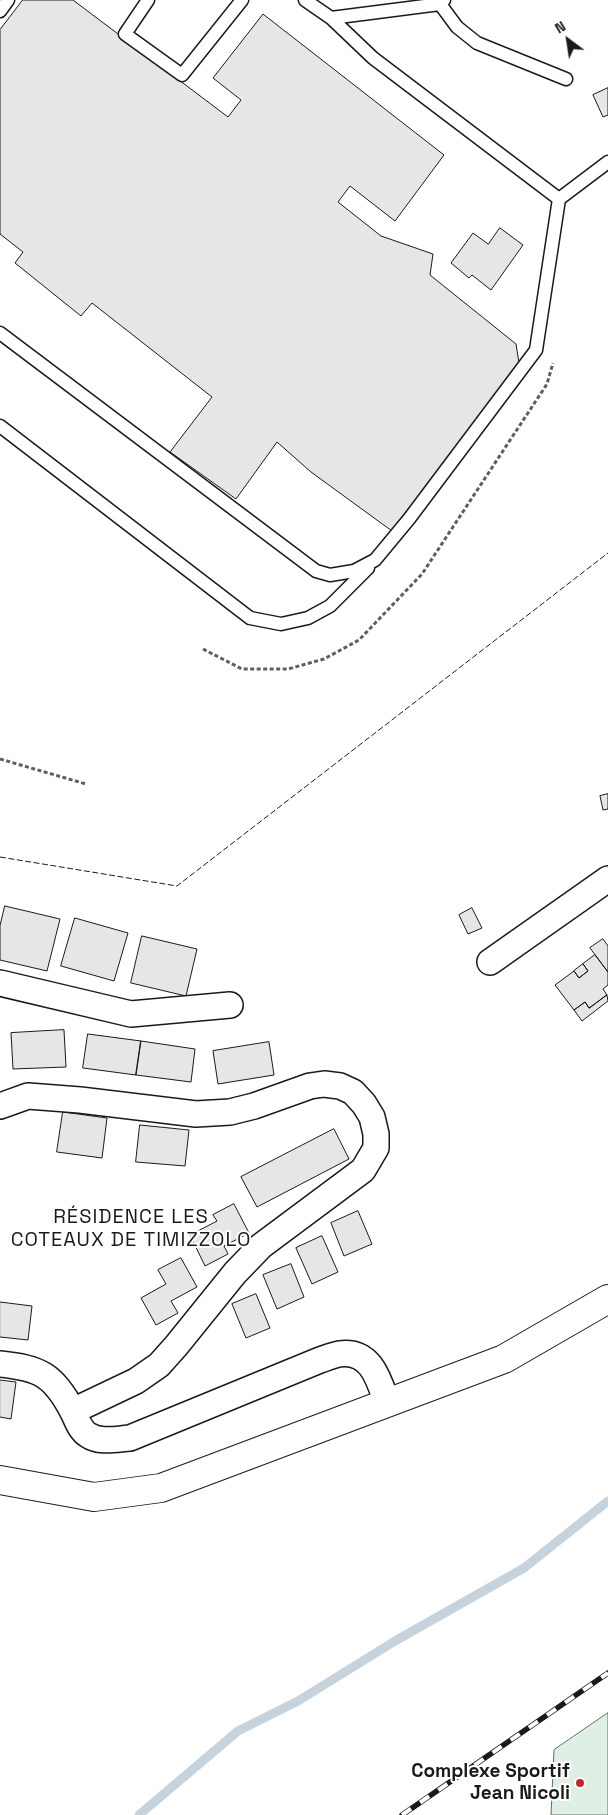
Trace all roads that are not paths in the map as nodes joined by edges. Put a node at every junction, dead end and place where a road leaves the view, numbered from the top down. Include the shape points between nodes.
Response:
1 (8, 0) edge
2 (148, 0) edge
3 (242, 0) edge
4 (305, 0) edge
5 (442, 2) edge
6 (0, 10) edge
7 (331, 18) junction
8 (566, 79) dead end
9 (608, 162) edge
10 (559, 199) junction
11 (0, 334) edge
12 (0, 426) edge
13 (375, 560) junction
14 (608, 879) edge
15 (490, 962) dead end
16 (0, 983) edge
17 (230, 1005) dead end
18 (0, 1106) edge
19 (608, 1299) edge
20 (0, 1364) edge
21 (387, 1403) junction
22 (73, 1411) junction
23 (0, 1480) edge

1 - 6 lane
2 - 3 lane via 125,34 182,75
4 - 7 lane
5 - 7 lane
5 - 8 lane via 457,27 476,43
7 - 10 lane via 373,58
9 - 10 lane
10 - 13 lane via 536,350
11 - 13 lane via 316,571 330,575 354,571
12 - 13 lane via 250,618 281,624 308,618 330,606
14 - 15 street
16 - 17 street via 131,1014
18 - 22 street via 28,1096 196,1114 230,1112 324,1084 352,1092 372,1117 376,1148 363,1170 261,1246 159,1365 136,1381
19 - 21 main road via 504,1359
20 - 22 street via 24,1366 51,1379
21 - 22 street via 377,1373 366,1361 354,1354 339,1354 130,1438 100,1440 86,1434
21 - 23 main road via 161,1488 94,1497

